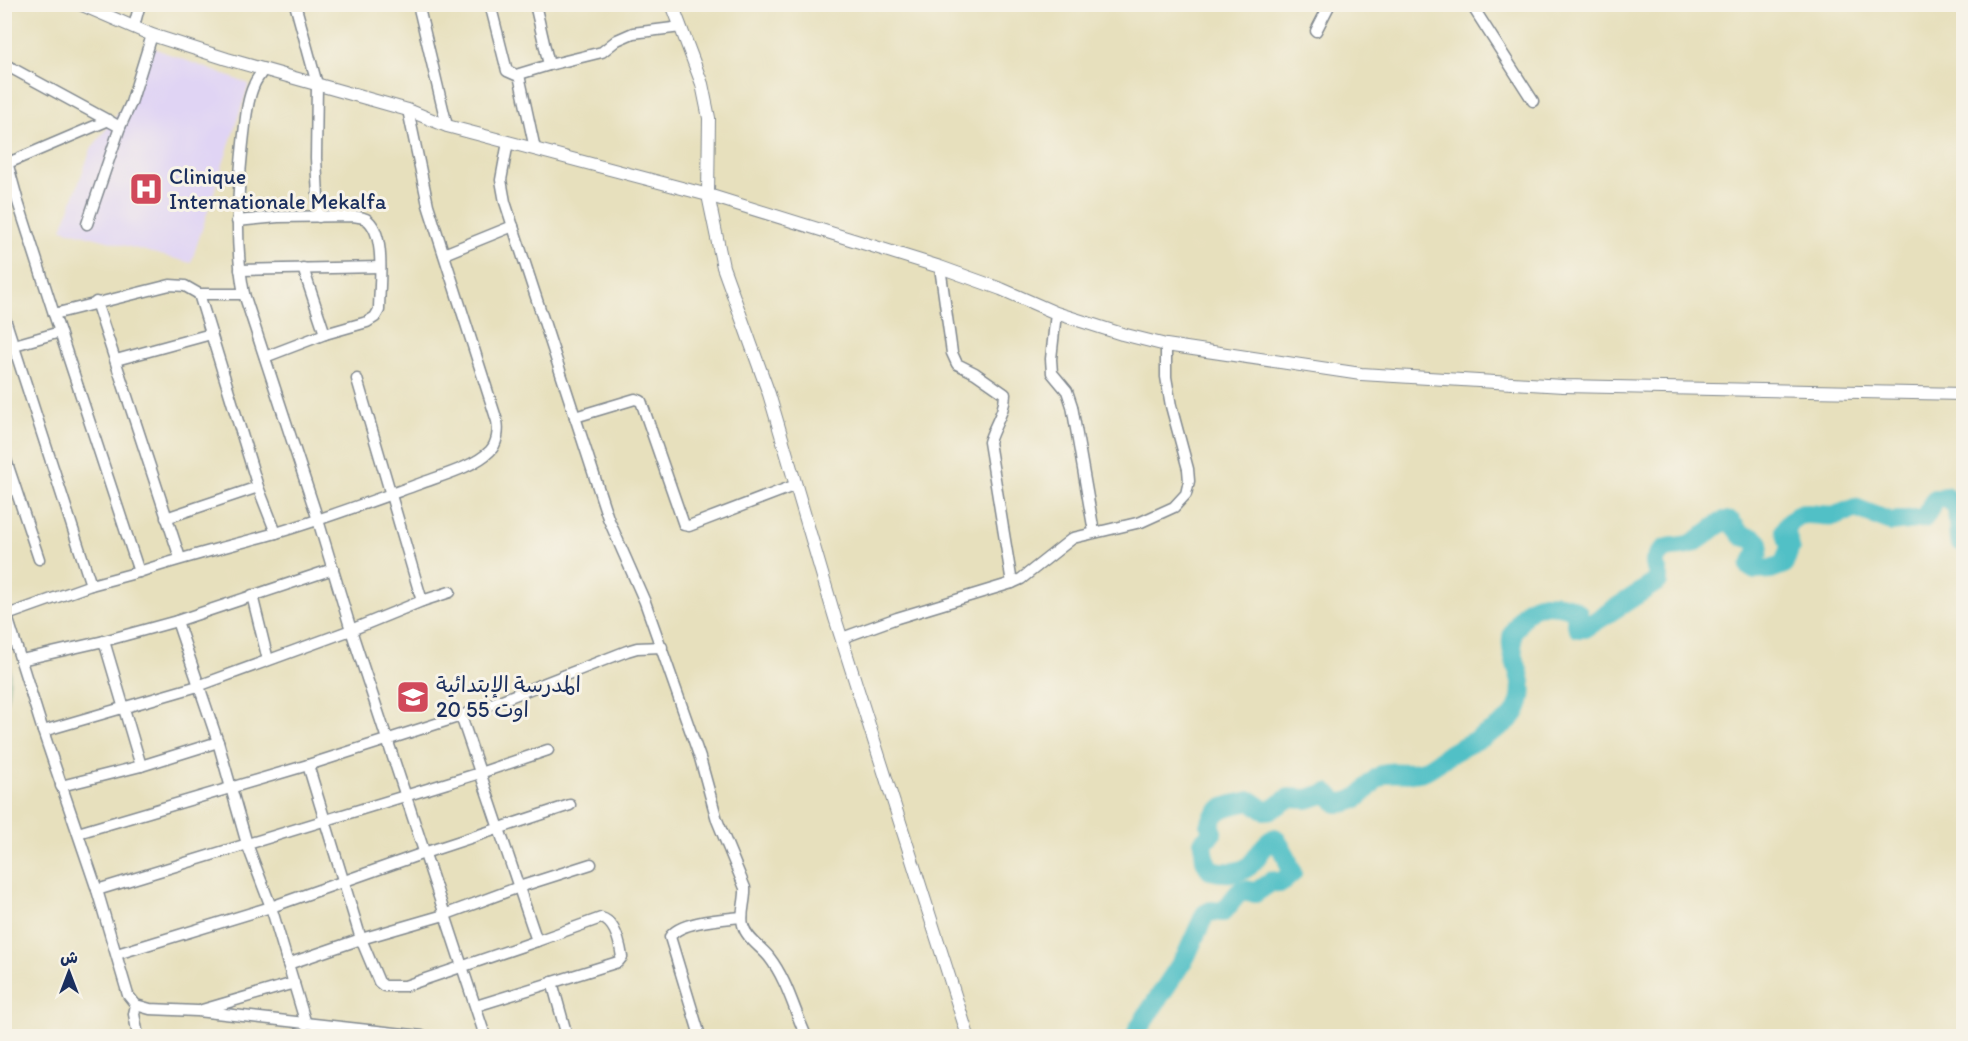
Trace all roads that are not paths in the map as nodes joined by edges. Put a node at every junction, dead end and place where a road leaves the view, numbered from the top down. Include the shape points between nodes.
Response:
1 (80, 4) edge
2 (140, 4) edge
3 (295, 4) edge
4 (418, 4) edge
5 (490, 4) edge
6 (535, 4) edge
7 (672, 4) edge
8 (1330, 4) edge
9 (1471, 4) edge
10 (134, 26) junction
11 (681, 27) junction
12 (1316, 31) dead end
13 (152, 35) junction
14 (4, 64) edge
15 (549, 65) junction
16 (264, 69) junction
17 (519, 75) junction
18 (317, 84) junction
19 (1533, 101) dead end
20 (408, 110) junction
21 (109, 120) junction
22 (447, 126) junction
23 (120, 127) junction
24 (508, 142) junction
25 (535, 149) junction
26 (4, 151) edge
27 (8, 163) junction
28 (708, 195) junction
29 (319, 217) junction
30 (237, 221) junction
31 (87, 224) dead end
32 (513, 226) junction
33 (444, 254) junction
34 (380, 267) junction
35 (940, 267) junction
36 (303, 268) junction
37 (240, 270) junction
38 (199, 294) junction
39 (244, 294) junction
40 (96, 302) junction
41 (1056, 313) junction
42 (54, 314) junction
43 (4, 316) edge
44 (60, 332) junction
45 (211, 334) junction
46 (325, 334) junction
47 (1166, 345) junction
48 (9, 347) edge
49 (265, 357) junction
50 (116, 360) junction
51 (357, 379) dead end
52 (1964, 394) edge
53 (575, 417) junction
54 (4, 454) edge
55 (796, 485) junction
56 (258, 487) junction
57 (390, 494) junction
58 (166, 518) junction
59 (318, 520) junction
60 (1094, 532) junction
61 (276, 533) junction
62 (180, 558) junction
63 (39, 560) dead end
64 (333, 569) junction
65 (139, 572) junction
66 (1012, 583) junction
67 (91, 585) junction
68 (450, 592) dead end
69 (252, 595) junction
70 (422, 601) junction
71 (6, 611) edge
72 (177, 621) junction
73 (351, 630) junction
74 (842, 638) junction
75 (104, 641) junction
76 (662, 647) junction
77 (21, 660) junction
78 (268, 660) junction
79 (198, 686) junction
80 (124, 708) junction
81 (461, 716) junction
82 (43, 731) junction
83 (388, 739) junction
84 (218, 742) junction
85 (548, 750) dead end
86 (308, 765) junction
87 (141, 766) junction
88 (480, 773) junction
89 (61, 786) junction
90 (231, 788) junction
91 (406, 796) junction
92 (570, 805) dead end
93 (324, 820) junction
94 (500, 827) junction
95 (78, 833) junction
96 (247, 844) junction
97 (424, 853) junction
98 (591, 864) dead end
99 (345, 882) junction
100 (519, 887) junction
101 (97, 890) junction
102 (271, 907) junction
103 (444, 915) junction
104 (742, 917) junction
105 (361, 939) junction
106 (537, 941) junction
107 (117, 954) junction
108 (288, 964) junction
109 (462, 967) junction
110 (552, 982) junction
111 (294, 983) junction
112 (136, 1005) junction
113 (476, 1006) junction
114 (197, 1011) junction
115 (306, 1023) junction
116 (366, 1033) edge
117 (138, 1036) edge
118 (419, 1036) edge
119 (485, 1036) edge
120 (567, 1036) edge
121 (700, 1036) edge
122 (806, 1036) edge
123 (968, 1036) edge

1 - 10 street
2 - 10 street
3 - 18 street
4 - 22 street
5 - 17 street via 507,70
6 - 15 street
7 - 11 street
8 - 12 street
9 - 19 street
10 - 13 street
11 - 15 street via 633,33 602,52
11 - 28 street via 702,84 709,118
13 - 16 street
13 - 23 street
14 - 21 street
15 - 17 street
16 - 18 street
16 - 30 street via 254,84 248,105
17 - 25 street
18 - 20 street
18 - 29 street
20 - 22 street
20 - 33 street via 428,205
21 - 23 street
21 - 27 street
22 - 24 street
23 - 31 street
24 - 25 street
24 - 32 street via 501,180
25 - 28 street
26 - 27 street
27 - 42 street
28 - 35 street
28 - 55 street via 723,267 769,394
29 - 30 street
29 - 34 street via 365,218 373,225 378,239
30 - 37 street
32 - 33 street
32 - 53 street
33 - 57 street via 498,430 491,450 478,459
34 - 36 street
34 - 46 street via 378,314 366,322
35 - 41 street
35 - 66 street via 952,353 957,363 1005,394 1005,406 989,442
36 - 37 street
36 - 46 street
37 - 39 street
38 - 39 street
38 - 40 street via 185,286 170,285
38 - 45 street
39 - 49 street
40 - 42 street
40 - 50 street
41 - 47 street
41 - 60 street via 1052,373 1067,391 1072,406
42 - 44 street
43 - 48 street
44 - 48 street
44 - 65 street
45 - 50 street
45 - 56 street
46 - 49 street
47 - 52 street via 1361,374 1491,382
47 - 60 street via 1171,406 1188,469 1186,494 1174,507 1157,516
48 - 67 street
49 - 59 street
50 - 58 street
51 - 57 street
53 - 55 street via 635,399 641,401 684,525 734,511
53 - 76 street via 608,518
54 - 63 street
55 - 74 street
56 - 58 street
56 - 61 street
57 - 59 street
57 - 70 street
58 - 62 street
59 - 61 street
59 - 64 street
60 - 66 street via 1073,538
61 - 62 street
62 - 65 street
64 - 69 street
64 - 73 street
65 - 67 street
66 - 74 street
67 - 71 street
68 - 70 street
69 - 72 street
69 - 78 street
70 - 73 street
71 - 77 street
72 - 75 street
72 - 79 street
73 - 78 street
73 - 83 street
74 - 123 street
75 - 77 street
75 - 80 street
76 - 81 street via 627,651
76 - 104 street via 717,820 746,888
77 - 82 street
78 - 79 street
79 - 80 street
79 - 84 street
80 - 82 street
80 - 87 street
81 - 83 street
81 - 88 street
82 - 89 street
83 - 86 street
83 - 91 street
84 - 87 street
84 - 90 street
85 - 88 street
86 - 90 street
86 - 93 street
87 - 89 street
88 - 91 street
88 - 94 street
89 - 95 street
90 - 95 street
90 - 96 street
91 - 93 street
91 - 97 street
92 - 94 street
93 - 96 street
93 - 99 street
94 - 97 street
94 - 100 street
95 - 101 street
96 - 101 street
96 - 102 street
97 - 99 street
97 - 103 street
98 - 100 street
99 - 102 street
99 - 105 street
100 - 103 street
100 - 106 street
101 - 107 street
102 - 107 street
102 - 108 street
103 - 105 street
103 - 109 street
104 - 121 street via 707,921 683,928 670,937
104 - 122 street via 749,935 779,971
105 - 108 street
105 - 109 street via 384,986 405,986
106 - 109 street
106 - 110 street via 601,918 612,925 622,957 618,962
107 - 112 street via 128,995
108 - 111 street
109 - 113 street
110 - 113 street
110 - 120 street
111 - 114 street
111 - 115 street
112 - 114 street
112 - 117 street
113 - 119 street
114 - 115 street
115 - 116 street
116 - 118 street

